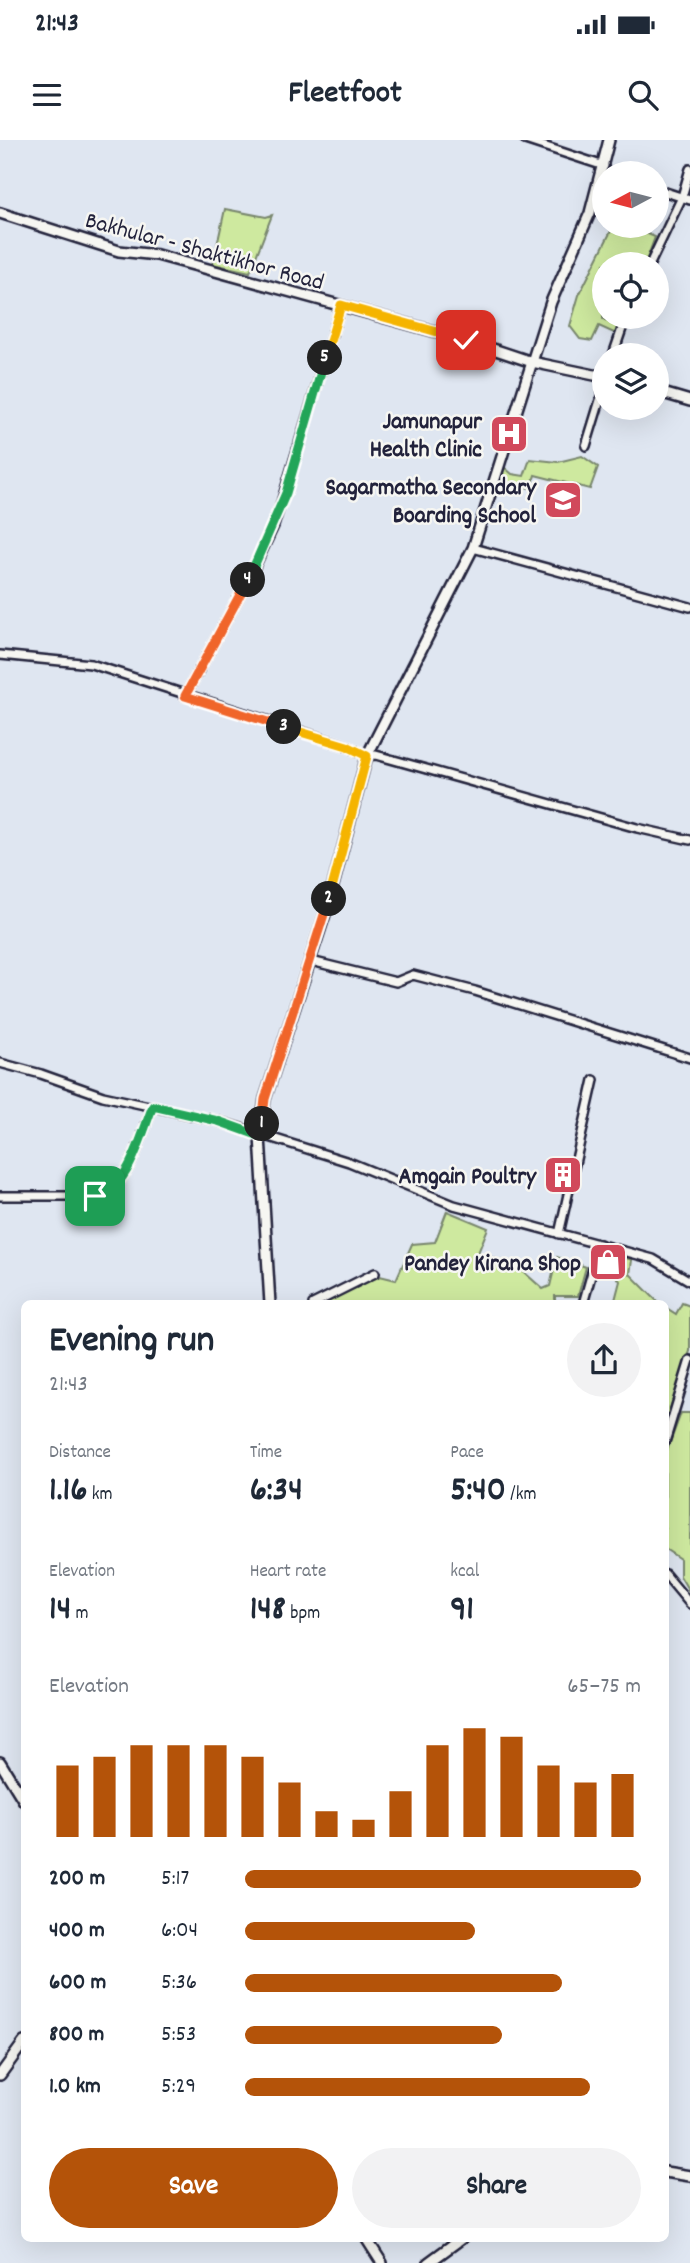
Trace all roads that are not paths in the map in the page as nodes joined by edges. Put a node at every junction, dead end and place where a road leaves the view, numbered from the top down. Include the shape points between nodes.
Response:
1 (525, 140) edge
2 (609, 140) edge
3 (605, 161) edge
4 (592, 167) edge
5 (690, 169) edge
6 (669, 193) edge
7 (686, 199) edge
8 (592, 207) edge
9 (0, 213) edge
10 (657, 252) edge
11 (341, 305) junction
12 (532, 362) junction
13 (592, 374) edge
14 (669, 395) edge
15 (690, 401) edge
16 (594, 420) edge
17 (586, 446) dead end
18 (473, 548) junction
19 (690, 607) edge
20 (0, 655) edge
21 (185, 696) junction
22 (367, 756) junction
23 (690, 840) edge
24 (311, 961) junction
25 (690, 1058) edge
26 (0, 1063) edge
27 (594, 1080) dead end
28 (153, 1106) junction
29 (260, 1136) junction
30 (0, 1196) edge
31 (559, 1234) junction
32 (600, 1244) junction
33 (375, 1273) dead end
34 (690, 1281) edge
35 (270, 1300) edge
36 (321, 1300) edge
37 (584, 1300) edge
38 (690, 1360) edge
39 (669, 1429) edge
40 (669, 1579) edge
41 (690, 1604) edge
42 (0, 1762) edge
43 (3, 1774) edge
44 (21, 1797) edge
45 (21, 2046) edge
46 (0, 2075) edge
47 (669, 2173) edge
48 (690, 2176) edge
49 (369, 2242) edge
50 (458, 2242) edge
51 (382, 2263) edge
52 (428, 2263) edge

1 - 4 street
2 - 3 street
5 - 7 street
6 - 7 street
7 - 10 street
8 - 12 street via 551,302
9 - 11 street, Bakhular - Shaktikhor Road via 119,251 157,255
11 - 12 street, Bakhular - Shaktikhor Road
11 - 21 street via 274,526
12 - 13 street, Bakhular - Shaktikhor Road
12 - 18 street
14 - 15 street
16 - 17 street
18 - 19 street
18 - 22 street
20 - 21 street via 92,664
21 - 22 street
22 - 23 street
22 - 24 street
24 - 25 street via 396,982 413,975
24 - 29 street via 265,1099
26 - 28 street via 103,1096
27 - 31 street
28 - 29 street
28 - 30 street via 122,1178 110,1191 95,1196
29 - 31 street via 349,1162 454,1205
29 - 35 street
31 - 32 street
32 - 34 street via 653,1259
32 - 37 street
33 - 36 street
38 - 39 street
40 - 41 street
42 - 43 street
43 - 44 street
45 - 46 street
47 - 48 street
49 - 51 street
50 - 52 street

